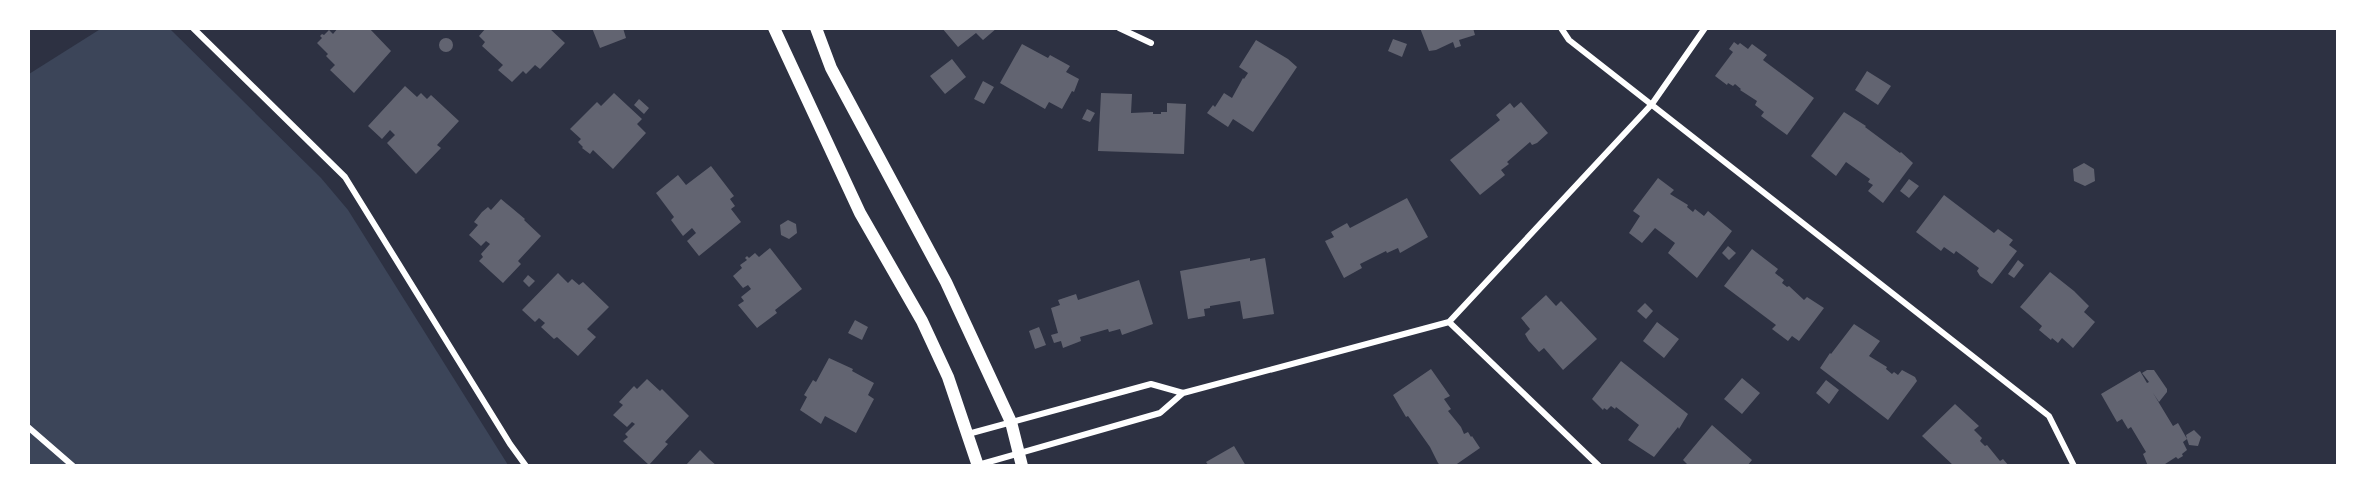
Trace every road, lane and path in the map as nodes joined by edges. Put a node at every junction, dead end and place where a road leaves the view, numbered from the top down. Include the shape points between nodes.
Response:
1 (192, 28) edge
2 (774, 28) edge
3 (816, 28) edge
4 (1119, 28) edge
5 (1561, 28) edge
6 (1705, 28) edge
7 (1151, 43) dead end
8 (1652, 104) junction
9 (1449, 322) junction
10 (1184, 393) junction
11 (1011, 422) junction
12 (28, 427) edge
13 (968, 434) junction
14 (1021, 459) edge
15 (73, 465) edge
16 (526, 465) edge
17 (978, 465) edge
18 (1599, 465) edge
19 (2074, 465) edge

1 - 16 street via 345,177
2 - 13 main road via 860,213 922,321
3 - 11 main road via 831,68 946,282
4 - 7 street
5 - 8 street via 1569,40
6 - 8 street
8 - 9 street
8 - 19 street via 2049,416
9 - 10 street
9 - 18 street
10 - 11 street via 1150,384
10 - 14 street via 1160,413
11 - 13 street
11 - 14 main road
12 - 15 street
13 - 17 main road
14 - 17 street

